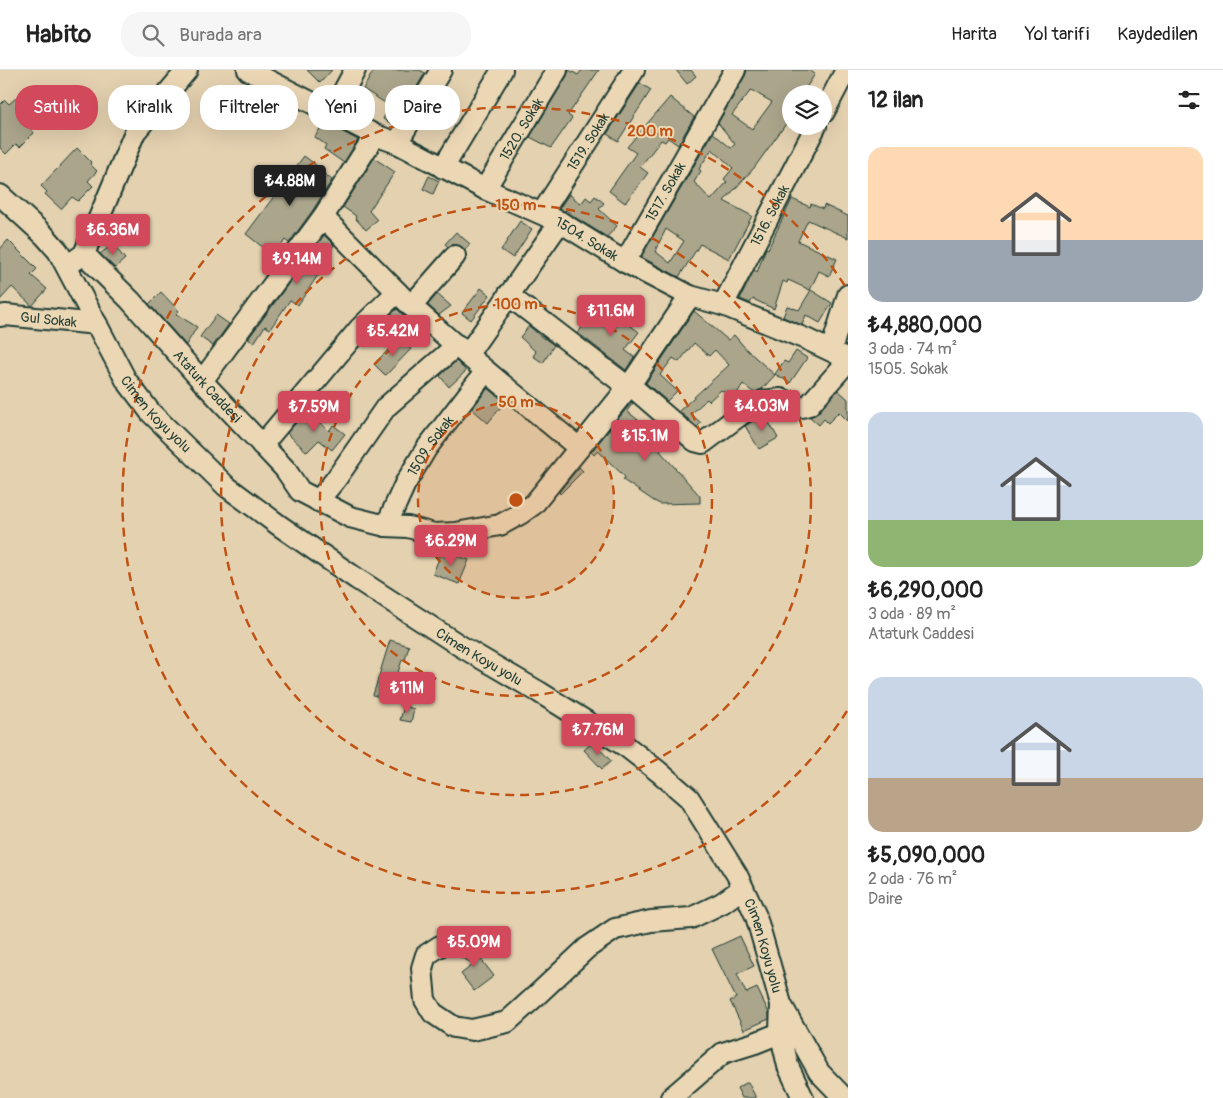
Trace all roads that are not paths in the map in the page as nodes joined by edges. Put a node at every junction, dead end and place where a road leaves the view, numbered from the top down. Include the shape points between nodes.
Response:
1 (187, 70) edge
2 (248, 70) edge
3 (355, 70) edge
4 (440, 70) edge
5 (502, 70) edge
6 (557, 70) edge
7 (634, 70) edge
8 (735, 70) edge
9 (846, 70) edge
10 (347, 85) edge
11 (832, 97) edge
12 (308, 101) edge
13 (365, 130) edge
14 (375, 135) junction
15 (811, 135) edge
16 (397, 144) junction
17 (443, 168) junction
18 (485, 189) junction
19 (0, 195) edge
20 (323, 217) junction
21 (551, 218) junction
22 (84, 254) junction
23 (456, 256) dead end
24 (625, 262) junction
25 (67, 266) junction
26 (508, 295) junction
27 (848, 295) edge
28 (690, 296) junction
29 (404, 299) junction
30 (723, 305) junction
31 (0, 316) edge
32 (97, 324) junction
33 (462, 350) junction
34 (842, 357) edge
35 (486, 371) junction
36 (202, 381) junction
37 (629, 386) junction
38 (262, 445) junction
39 (579, 448) junction
40 (318, 501) junction
41 (386, 526) junction
42 (743, 888) junction
43 (440, 946) dead end
44 (781, 1004) junction
45 (780, 1031) junction
46 (671, 1098) edge
47 (803, 1098) edge
48 (844, 1098) edge

1 - 22 street via 135,132
2 - 12 street, 1504. Sokak
3 - 10 street
4 - 16 street
5 - 17 street
6 - 18 street, 1520. Sokak
7 - 21 street, 1519. Sokak
8 - 24 street, 1517. Sokak
9 - 11 street
13 - 14 street, 1504. Sokak
14 - 16 street, 1504. Sokak
14 - 20 street
15 - 30 street, 1516. Sokak
16 - 17 street, 1504. Sokak
17 - 18 street, 1504. Sokak
18 - 21 street, 1504. Sokak
19 - 25 street via 54,245
20 - 29 street
20 - 36 street
21 - 24 street, 1504. Sokak
21 - 26 street, 1519. Sokak
22 - 25 street
22 - 36 street, Ataturk Caddesi
23 - 29 street
24 - 28 street, 1504. Sokak
25 - 32 street, Cimen Koyu yolu
26 - 33 street, 1519. Sokak
26 - 37 street
27 - 34 street
28 - 30 street, 1504. Sokak
28 - 37 street, Ataturk Caddesi
29 - 33 street
29 - 38 street via 360,328
30 - 34 street, 1504. Sokak
31 - 32 street, Gul Sokak
32 - 42 street, Cimen Koyu yolu via 126,380 151,413 226,486 357,580 462,648 627,747 689,798
33 - 35 street
33 - 40 street, 1519. Sokak via 386,407
34 - 37 street via 809,405 802,407 781,399 763,401 703,443 695,441
35 - 39 street
35 - 41 street, 1509. Sokak via 426,449 405,484
36 - 38 street, Ataturk Caddesi
37 - 39 street, Ataturk Caddesi
38 - 40 street, Ataturk Caddesi via 300,491
39 - 41 street, Ataturk Caddesi via 534,504 500,525 434,534 408,527
40 - 41 street, Ataturk Caddesi via 350,517
42 - 43 street via 722,904 692,918 651,921 615,929 587,948 507,1022 472,1030 454,1027 433,1013 425,1000 422,968 426,955
42 - 44 street, Cimen Koyu yolu via 756,916
44 - 45 street, Cimen Koyu yolu
44 - 48 street via 819,1072
45 - 46 street via 723,1053
45 - 47 street, Cimen Koyu yolu via 788,1066

